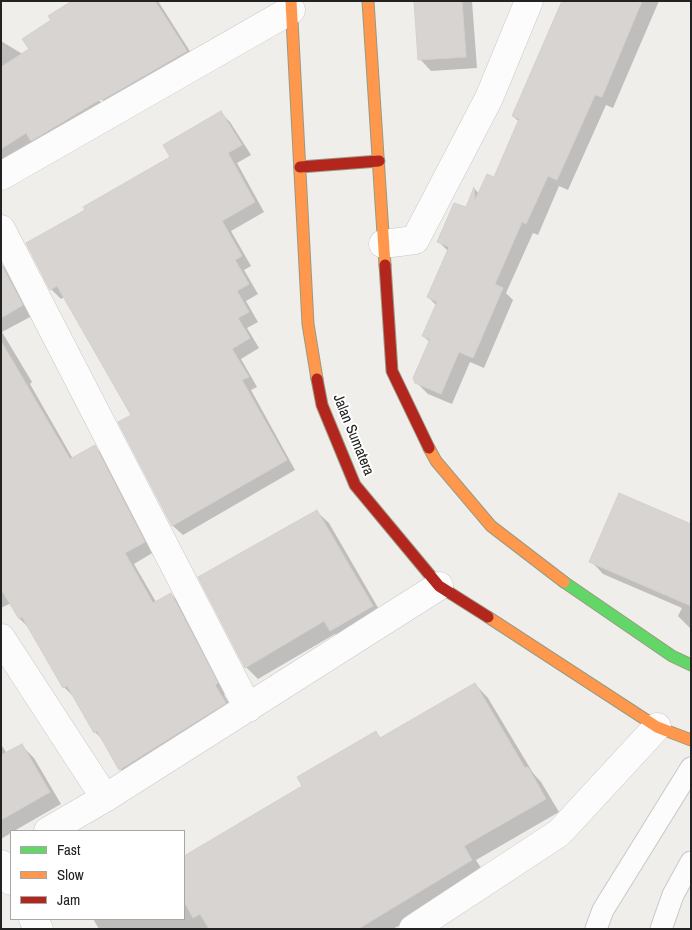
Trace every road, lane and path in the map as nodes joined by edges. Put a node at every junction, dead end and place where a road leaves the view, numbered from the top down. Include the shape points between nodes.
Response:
1 (368, 1) edge
2 (529, 1) edge
3 (291, 6) edge
4 (379, 161) junction
5 (300, 166) junction
6 (1, 176) edge
7 (1, 229) edge
8 (383, 244) junction
9 (439, 586) junction
10 (1, 638) edge
11 (691, 665) edge
12 (248, 708) junction
13 (657, 727) junction
14 (691, 740) edge
15 (691, 768) edge
16 (105, 798) junction
17 (50, 830) edge
18 (691, 862) edge
19 (1, 864) edge
20 (10, 879) edge
21 (413, 929) edge
22 (596, 929) edge
23 (661, 929) edge

1 - 4 main road
2 - 8 street via 489,98 415,240
3 - 5 main road, Jalan Sumatera
3 - 6 street
4 - 5 main road
4 - 8 main road
5 - 9 main road, Jalan Sumatera via 308,324 322,405 356,484
7 - 12 street
8 - 11 main road via 392,372 436,460 490,526 558,578 672,656
9 - 12 street
9 - 13 main road, Jalan Sumatera
10 - 16 street
12 - 16 street
13 - 14 main road, Jalan Sumatera
13 - 21 street via 559,833
15 - 22 lane via 603,910
16 - 17 street
18 - 23 lane via 673,895
19 - 20 street

